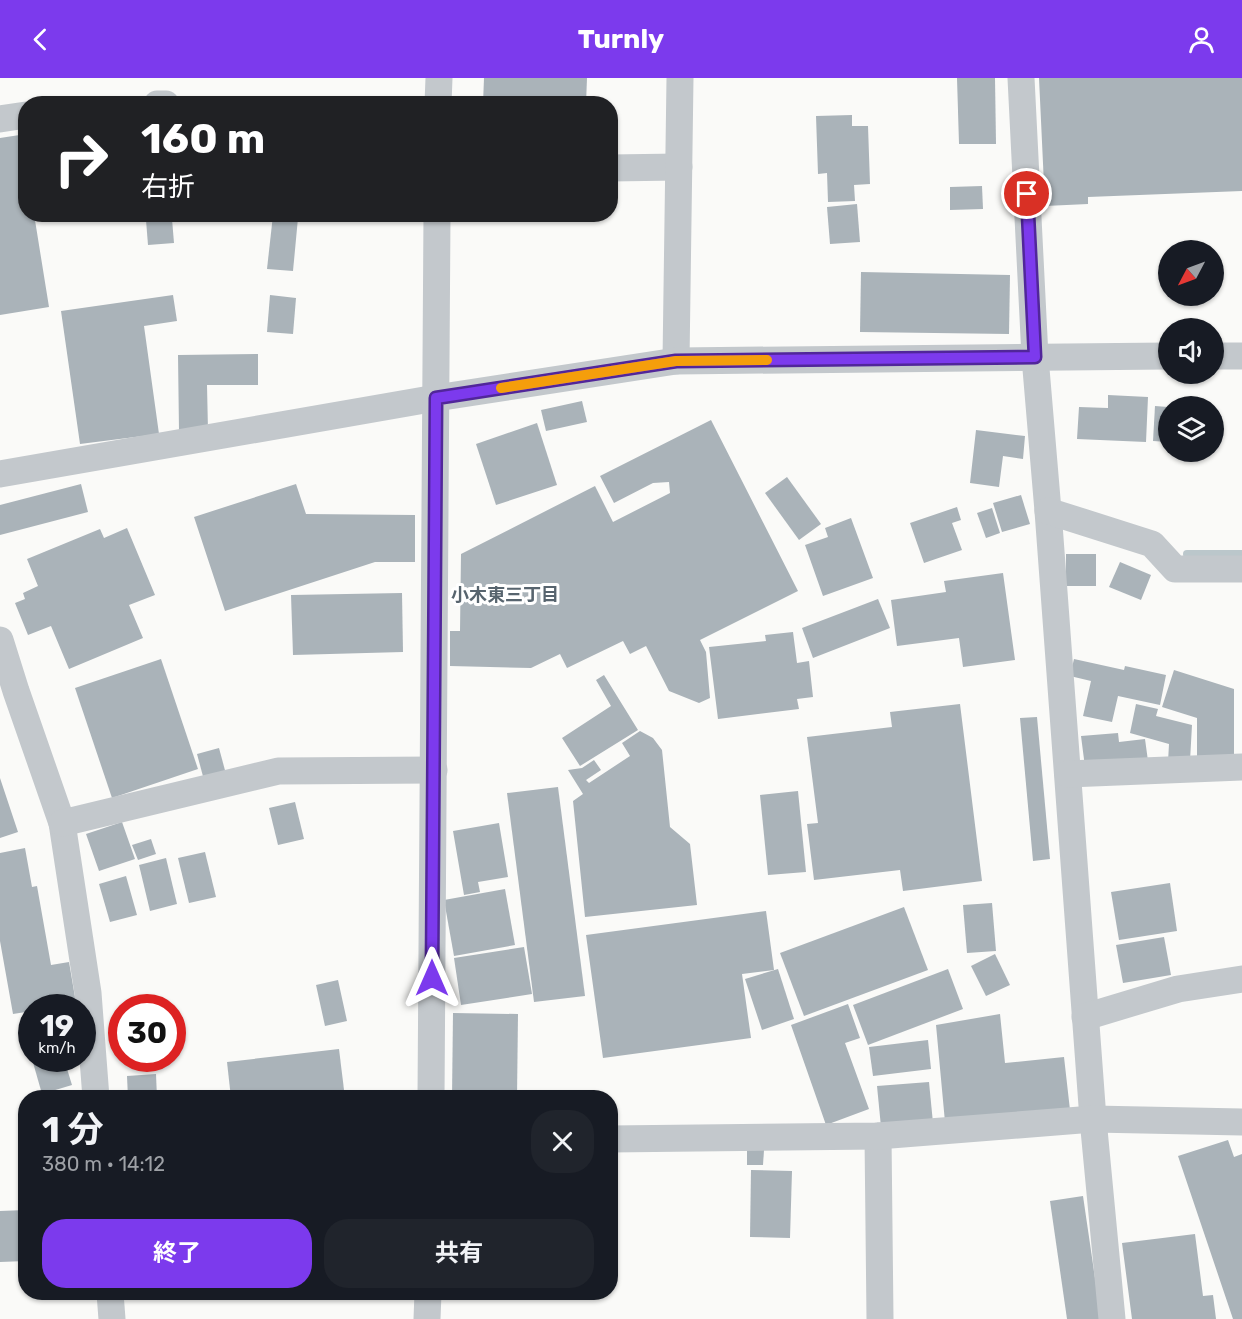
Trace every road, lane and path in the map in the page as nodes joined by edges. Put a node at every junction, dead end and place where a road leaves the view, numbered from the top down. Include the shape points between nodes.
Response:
1 (439, 78) edge
2 (680, 78) edge
3 (1021, 78) edge
4 (438, 96) edge
5 (18, 116) edge
6 (0, 119) edge
7 (679, 167) junction
8 (618, 168) edge
9 (437, 222) edge
10 (1158, 356) edge
11 (1224, 356) edge
12 (1242, 356) edge
13 (1035, 357) junction
14 (676, 361) junction
15 (436, 398) junction
16 (0, 474) edge
17 (1048, 511) junction
18 (1242, 569) edge
19 (0, 640) edge
20 (8, 693) edge
21 (1242, 767) edge
22 (434, 770) junction
23 (1068, 774) junction
24 (62, 823) junction
25 (1242, 979) edge
26 (1085, 1017) junction
27 (95, 1090) edge
28 (431, 1090) edge
29 (1093, 1119) junction
30 (1242, 1122) edge
31 (878, 1136) junction
32 (618, 1139) edge
33 (111, 1300) edge
34 (428, 1300) edge
35 (112, 1319) edge
36 (427, 1319) edge
37 (880, 1319) edge
38 (1112, 1319) edge

1 - 4 street
2 - 7 street
3 - 13 street
5 - 6 street
7 - 8 street
7 - 14 street
9 - 15 street
10 - 13 street
11 - 12 street
13 - 14 street
13 - 17 street
14 - 15 street
15 - 16 street
15 - 22 street
17 - 18 street via 1152,544 1175,569
17 - 23 street
19 - 20 street
20 - 24 street
21 - 23 street
22 - 24 street via 278,771
22 - 28 street
23 - 26 street
24 - 27 street via 88,993
25 - 26 street via 1178,989
26 - 29 street
29 - 30 street
29 - 31 street
29 - 38 street
31 - 32 street
31 - 37 street
33 - 35 street
34 - 36 street

